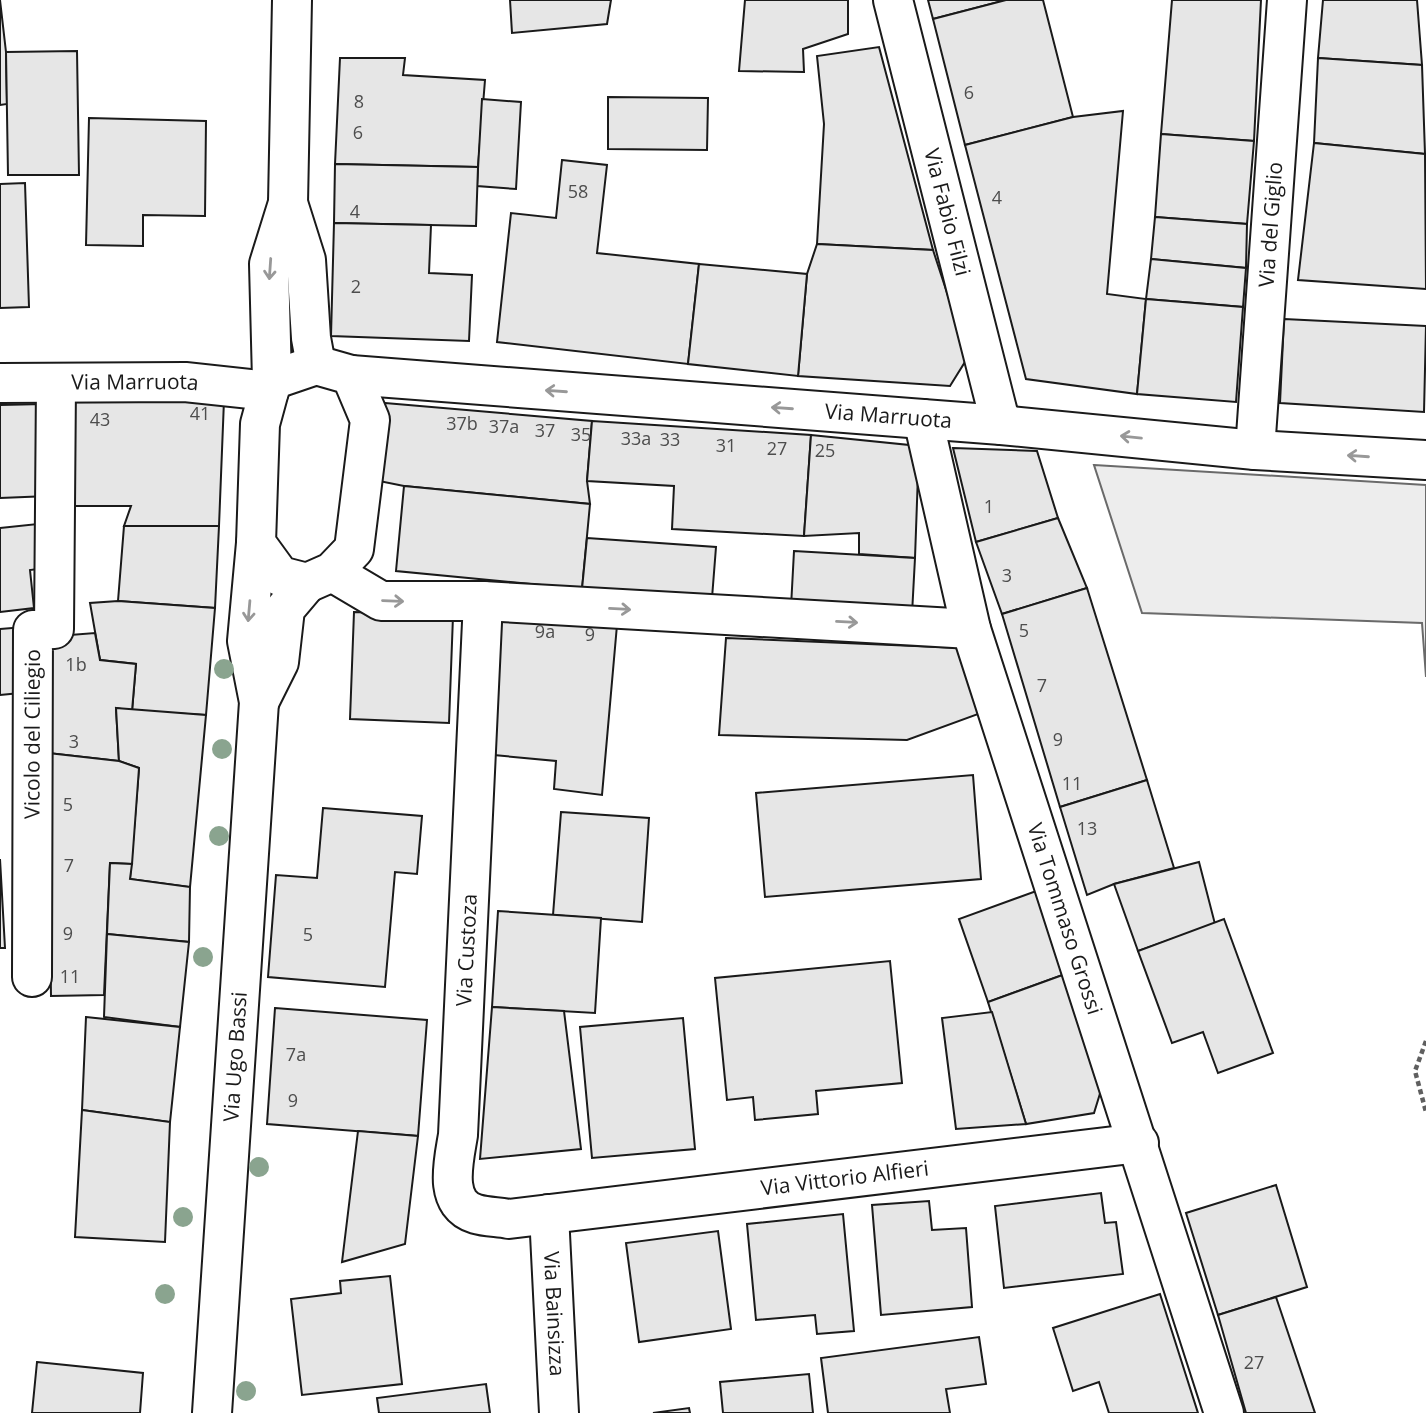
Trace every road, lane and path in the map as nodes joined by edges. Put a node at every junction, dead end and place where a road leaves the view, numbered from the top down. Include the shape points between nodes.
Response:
1 (292, 0) edge
2 (893, 0) edge
3 (1287, 0) edge
4 (288, 203) junction
5 (334, 370) junction
6 (0, 383) edge
7 (56, 384) junction
8 (271, 386) junction
9 (923, 419) junction
10 (1002, 425) junction
11 (1255, 450) junction
12 (1426, 460) edge
13 (256, 543) junction
14 (320, 578) junction
15 (483, 601) junction
16 (971, 629) junction
17 (260, 702) junction
18 (32, 977) dead end
19 (1426, 1041) edge
20 (1426, 1112) edge
21 (1139, 1143) junction
22 (549, 1214) junction
23 (212, 1413) edge
24 (559, 1413) edge
25 (1224, 1413) edge

1 - 4 street
2 - 10 street, Via Fabio Filzi
3 - 11 street, Via del Giglio
4 - 5 street via 306,260 311,338
4 -> 8 street via 269,264
5 - 8 street, Via Marruota
9 -> 5 street, Via Marruota
5 - 14 street via 370,420 355,550
6 - 7 street, Via Marruota
7 - 8 street, Via Marruota
7 - 18 street, Vicolo del Ciliegio via 54,629 33,629
8 - 13 street via 260,424
9 - 10 street, Via Marruota
9 - 16 street, Via Tommaso Grossi
11 -> 10 street, Via Marruota
12 -> 11 street, Via Marruota
13 - 14 street via 280,576
13 -> 17 street, Via Ugo Bassi via 247,641
14 -> 15 street via 381,601
14 - 17 street, Via Ugo Bassi via 285,609 279,662
15 -> 16 street
15 - 22 street, Via Custoza via 458,1136 452,1178 455,1195 473,1213 509,1219
16 - 21 street, Via Tommaso Grossi
17 - 23 street, Via Ugo Bassi
19 - 20 path via 1415,1071
21 - 22 street, Via Vittorio Alfieri
21 - 25 street, Via Tommaso Grossi
22 - 24 street, Via Bainsizza

